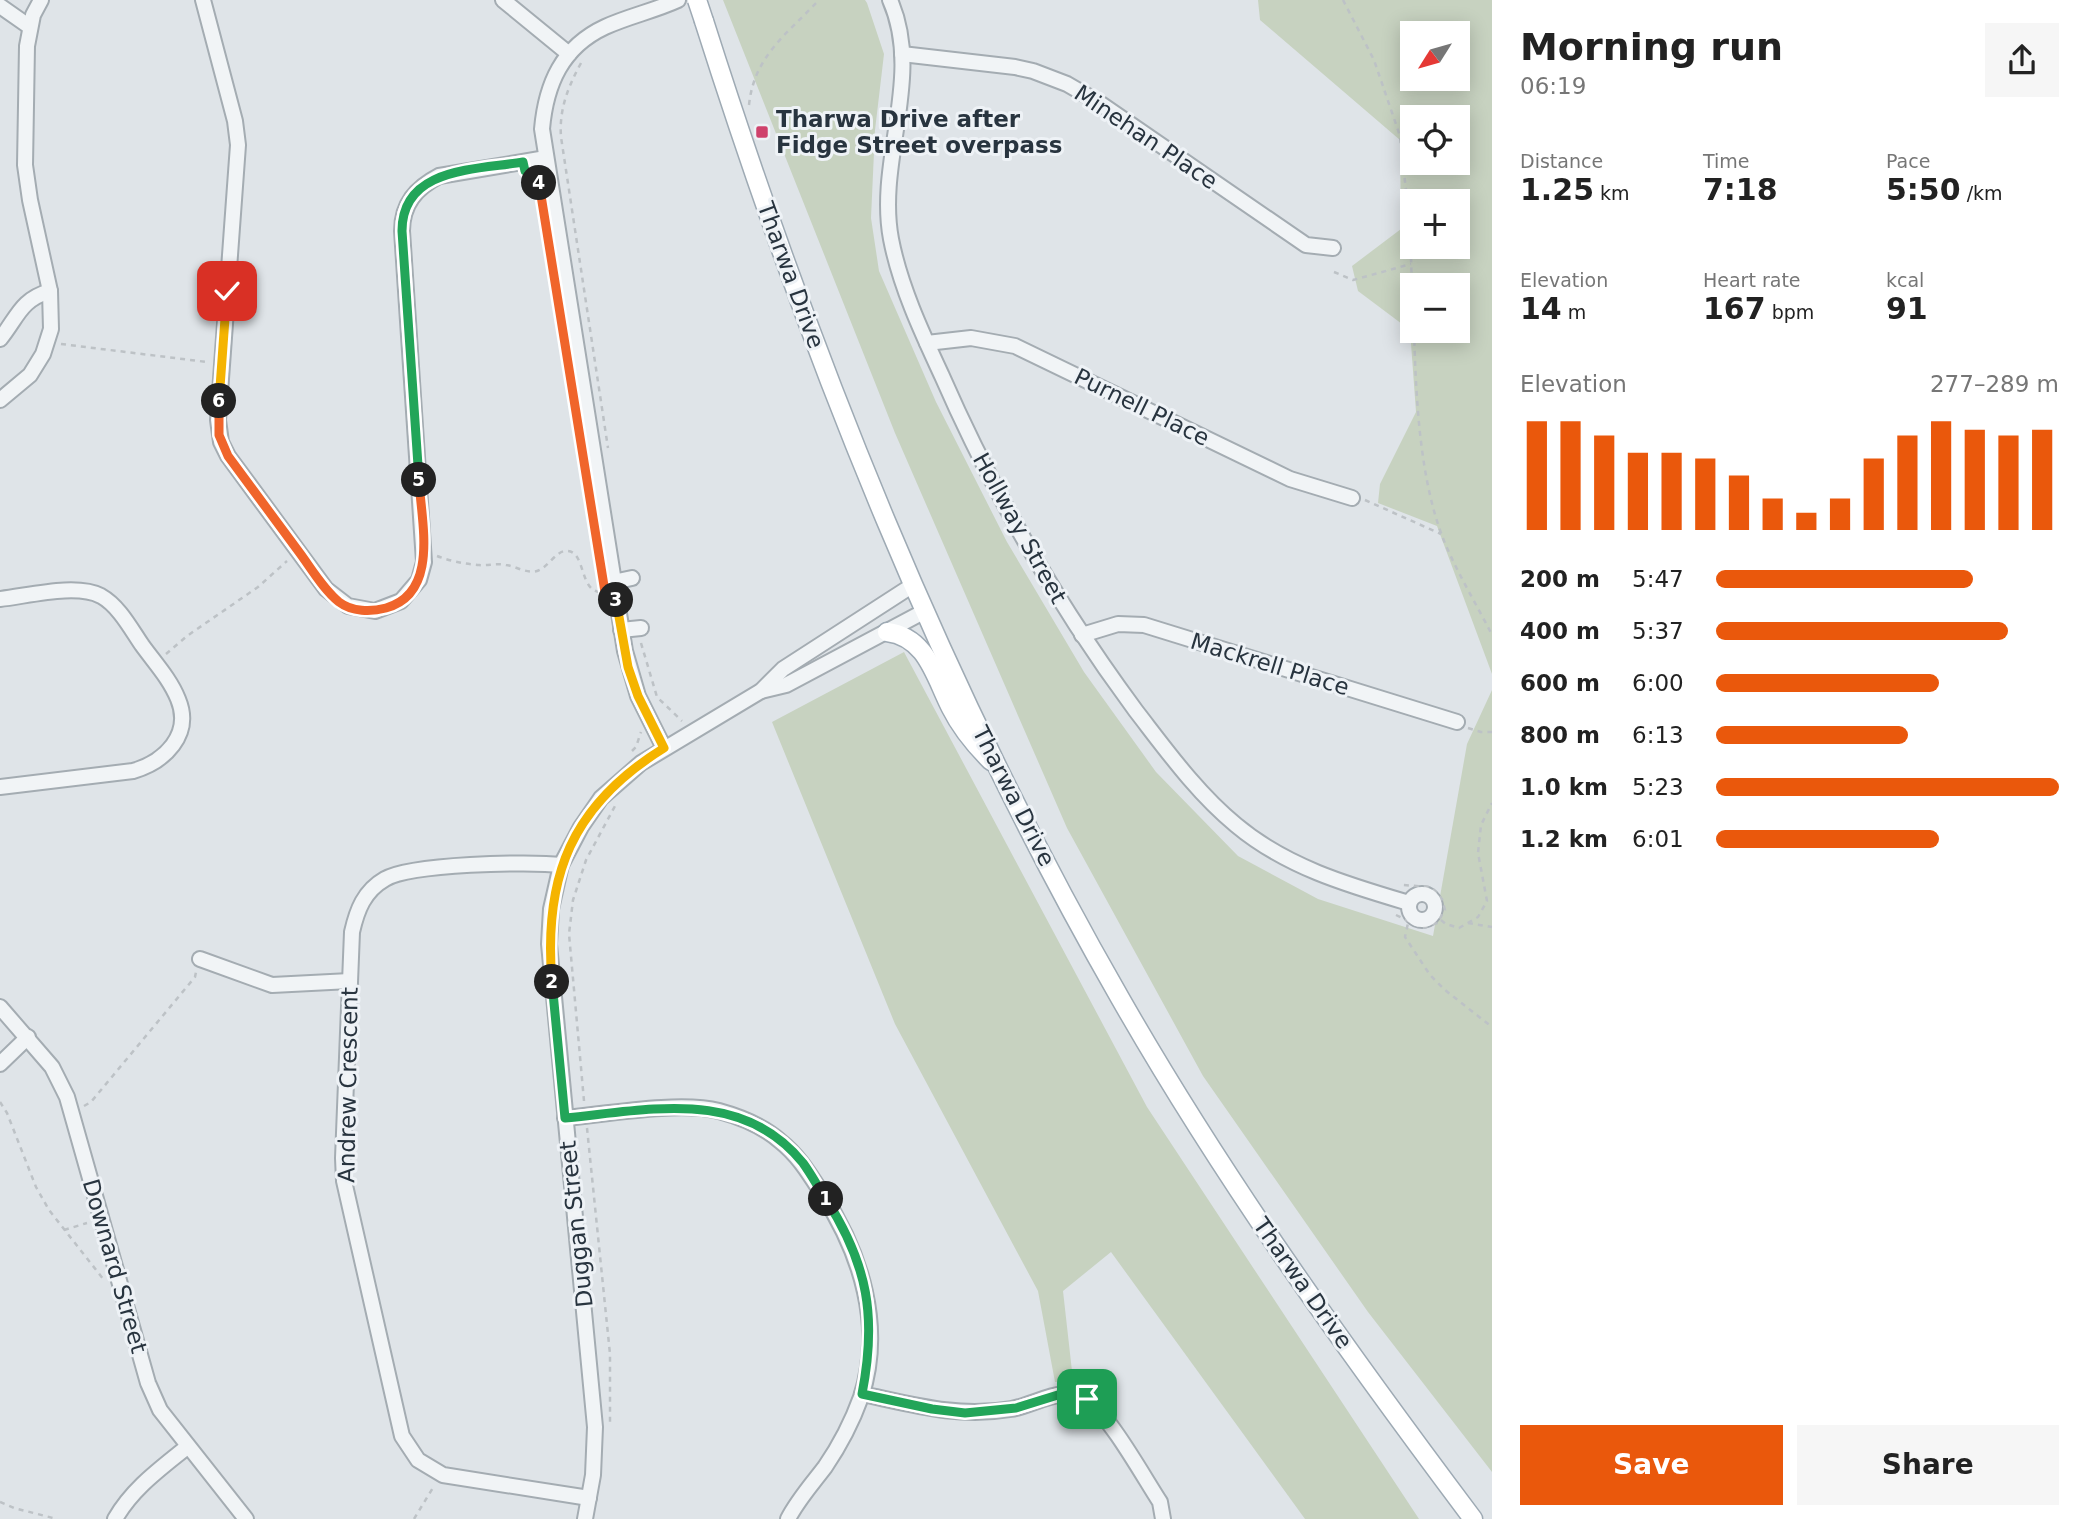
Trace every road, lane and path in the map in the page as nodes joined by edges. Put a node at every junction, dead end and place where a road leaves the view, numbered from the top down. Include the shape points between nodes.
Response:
1 (41, 0) edge
2 (203, 0) edge
3 (503, 0) edge
4 (678, 0) edge
5 (697, 0) edge
6 (819, 0) edge
7 (890, 0) edge
8 (1343, 0) edge
9 (0, 6) edge
10 (30, 27) junction
11 (569, 54) junction
12 (902, 54) junction
13 (582, 62) dead end
14 (749, 106) dead end
15 (546, 158) junction
16 (1333, 248) dead end
17 (1411, 264) junction
18 (1334, 272) dead end
19 (1411, 273) edge
20 (50, 291) junction
21 (0, 339) edge
22 (58, 343) dead end
23 (1415, 343) edge
24 (927, 344) junction
25 (222, 364) junction
26 (0, 400) edge
27 (608, 452) dead end
28 (1352, 498) joint
29 (1441, 534) junction
30 (449, 561) dead end
31 (282, 566) dead end
32 (632, 578) dead end
33 (913, 584) junction
34 (614, 586) junction
35 (0, 599) edge
36 (925, 611) junction
37 (639, 628) joint
38 (621, 630) junction
39 (887, 632) junction
40 (1082, 635) junction
41 (1492, 635) edge
42 (170, 650) dead end
43 (761, 691) junction
44 (639, 721) dead end
45 (1461, 724) joint
46 (1492, 732) edge
47 (688, 734) junction
48 (664, 748) junction
49 (628, 755) dead end
50 (1001, 771) junction
51 (0, 787) edge
52 (618, 800) dead end
53 (1492, 803) edge
54 (561, 865) junction
55 (1393, 885) dead end
56 (1391, 912) dead end
57 (1410, 914) junction
58 (1437, 917) junction
59 (1468, 923) junction
60 (1492, 927) edge
61 (200, 959) dead end
62 (350, 981) junction
63 (189, 984) dead end
64 (0, 1006) edge
65 (1492, 1027) edge
66 (28, 1037) junction
67 (0, 1064) edge
68 (0, 1102) edge
69 (83, 1106) dead end
70 (586, 1116) junction
71 (565, 1118) junction
72 (108, 1286) dead end
73 (862, 1394) junction
74 (610, 1423) dead end
75 (187, 1447) junction
76 (440, 1473) junction
77 (589, 1498) junction
78 (0, 1502) edge
79 (57, 1519) edge
80 (115, 1519) edge
81 (246, 1519) edge
82 (414, 1519) edge
83 (584, 1519) edge
84 (788, 1519) edge
85 (1163, 1519) edge
86 (1473, 1519) edge

1 - 10 street
2 - 25 street via 238,145
3 - 11 street
4 - 11 street via 605,27
5 - 33 main road, Tharwa Drive, bridge via 791,278
6 - 14 path via 765,57 751,85
7 - 12 street, Hollway Street
8 - 17 path via 1374,60 1400,136
9 - 10 street
10 - 20 street via 25,165
11 - 15 street via 554,76 545,102
12 - 16 street, Minehan Place via 1015,67 1067,84 1306,245
12 - 24 street, Hollway Street via 888,188 889,223 900,274
13 - 27 path via 561,109 561,137
15 - 25 street via 439,176 423,185 407,205 402,231 424,562 414,588 401,601 375,611 356,609 326,589 221,442
15 - 34 street
17 - 18 path via 1353,279
17 - 19 path
20 - 21 street via 24,304
20 - 26 street via 51,329 43,354 30,376
22 - 25 path
23 - 29 path via 1424,461
24 - 28 street, Purnell Place via 971,338 1015,346 1290,479
24 - 40 street, Hollway Street via 998,493
28 - 29 path
29 - 41 path
30 - 34 path via 505,564 534,573 569,550 590,588 596,592
31 - 42 path
32 - 34 street
33 - 36 main road, Tharwa Drive
33 - 43 street, Duggan Street via 783,669
34 - 38 street
35 - 51 street via 78,590 102,597 172,685 181,711 177,739 151,765
36 - 39 street, Duggan Street
36 - 50 main road, Tharwa Drive
37 - 38 street
37 - 47 path via 657,696 680,717
38 - 48 street via 638,696
39 - 43 street, Duggan Street via 786,685
39 - 50 main road via 911,639 922,649 974,745
40 - 45 street, Mackrell Place via 1106,626 1144,625
40 - 57 street, Hollway Street via 1162,746 1205,797 1237,826 1310,871
43 - 47 street, Duggan Street
44 - 49 path via 641,732
45 - 46 path
47 - 48 street, Duggan Street
48 - 54 street, Duggan Street via 601,798
50 - 86 main road, Tharwa Drive via 1065,899 1182,1102 1281,1255
52 - 70 path via 586,860 573,900 569,933
53 - 59 path via 1481,825 1479,853 1487,901 1478,917
54 - 62 street, Andrew Crescent via 535,862 392,875 367,894 356,912
54 - 71 street, Duggan Street via 549,944
55 - 58 path via 1432,887 1445,910
56 - 57 path
57 - 58 street, Hollway Street via 1424,920
57 - 58 path via 1422,928 1437,923
57 - 58 street, Hollway Street via 1416,895 1426,894 1434,901
57 - 65 path via 1405,937 1430,975
58 - 59 path via 1459,928
59 - 60 path
61 - 62 street via 272,985
62 - 76 street, Andrew Crescent via 344,1181 402,1436 418,1460
63 - 69 path
64 - 66 street, Downard Street
66 - 67 street
66 - 75 street, Downard Street via 68,1097 148,1383 160,1410
68 - 72 path via 49,1210
70 - 71 street
70 - 73 street via 686,1107 716,1110 746,1120 782,1142 803,1163 836,1215 865,1287 870,1323
70 - 74 path via 610,1354
71 - 77 street, Duggan Street via 596,1427
73 - 84 street via 844,1438
73 - 85 street via 965,1413 1016,1408 1061,1394 1087,1399 1160,1502
75 - 80 street via 141,1485
75 - 81 street, Downard Street
76 - 77 street, Andrew Crescent
76 - 82 path
77 - 83 street, Duggan Street
78 - 79 path

